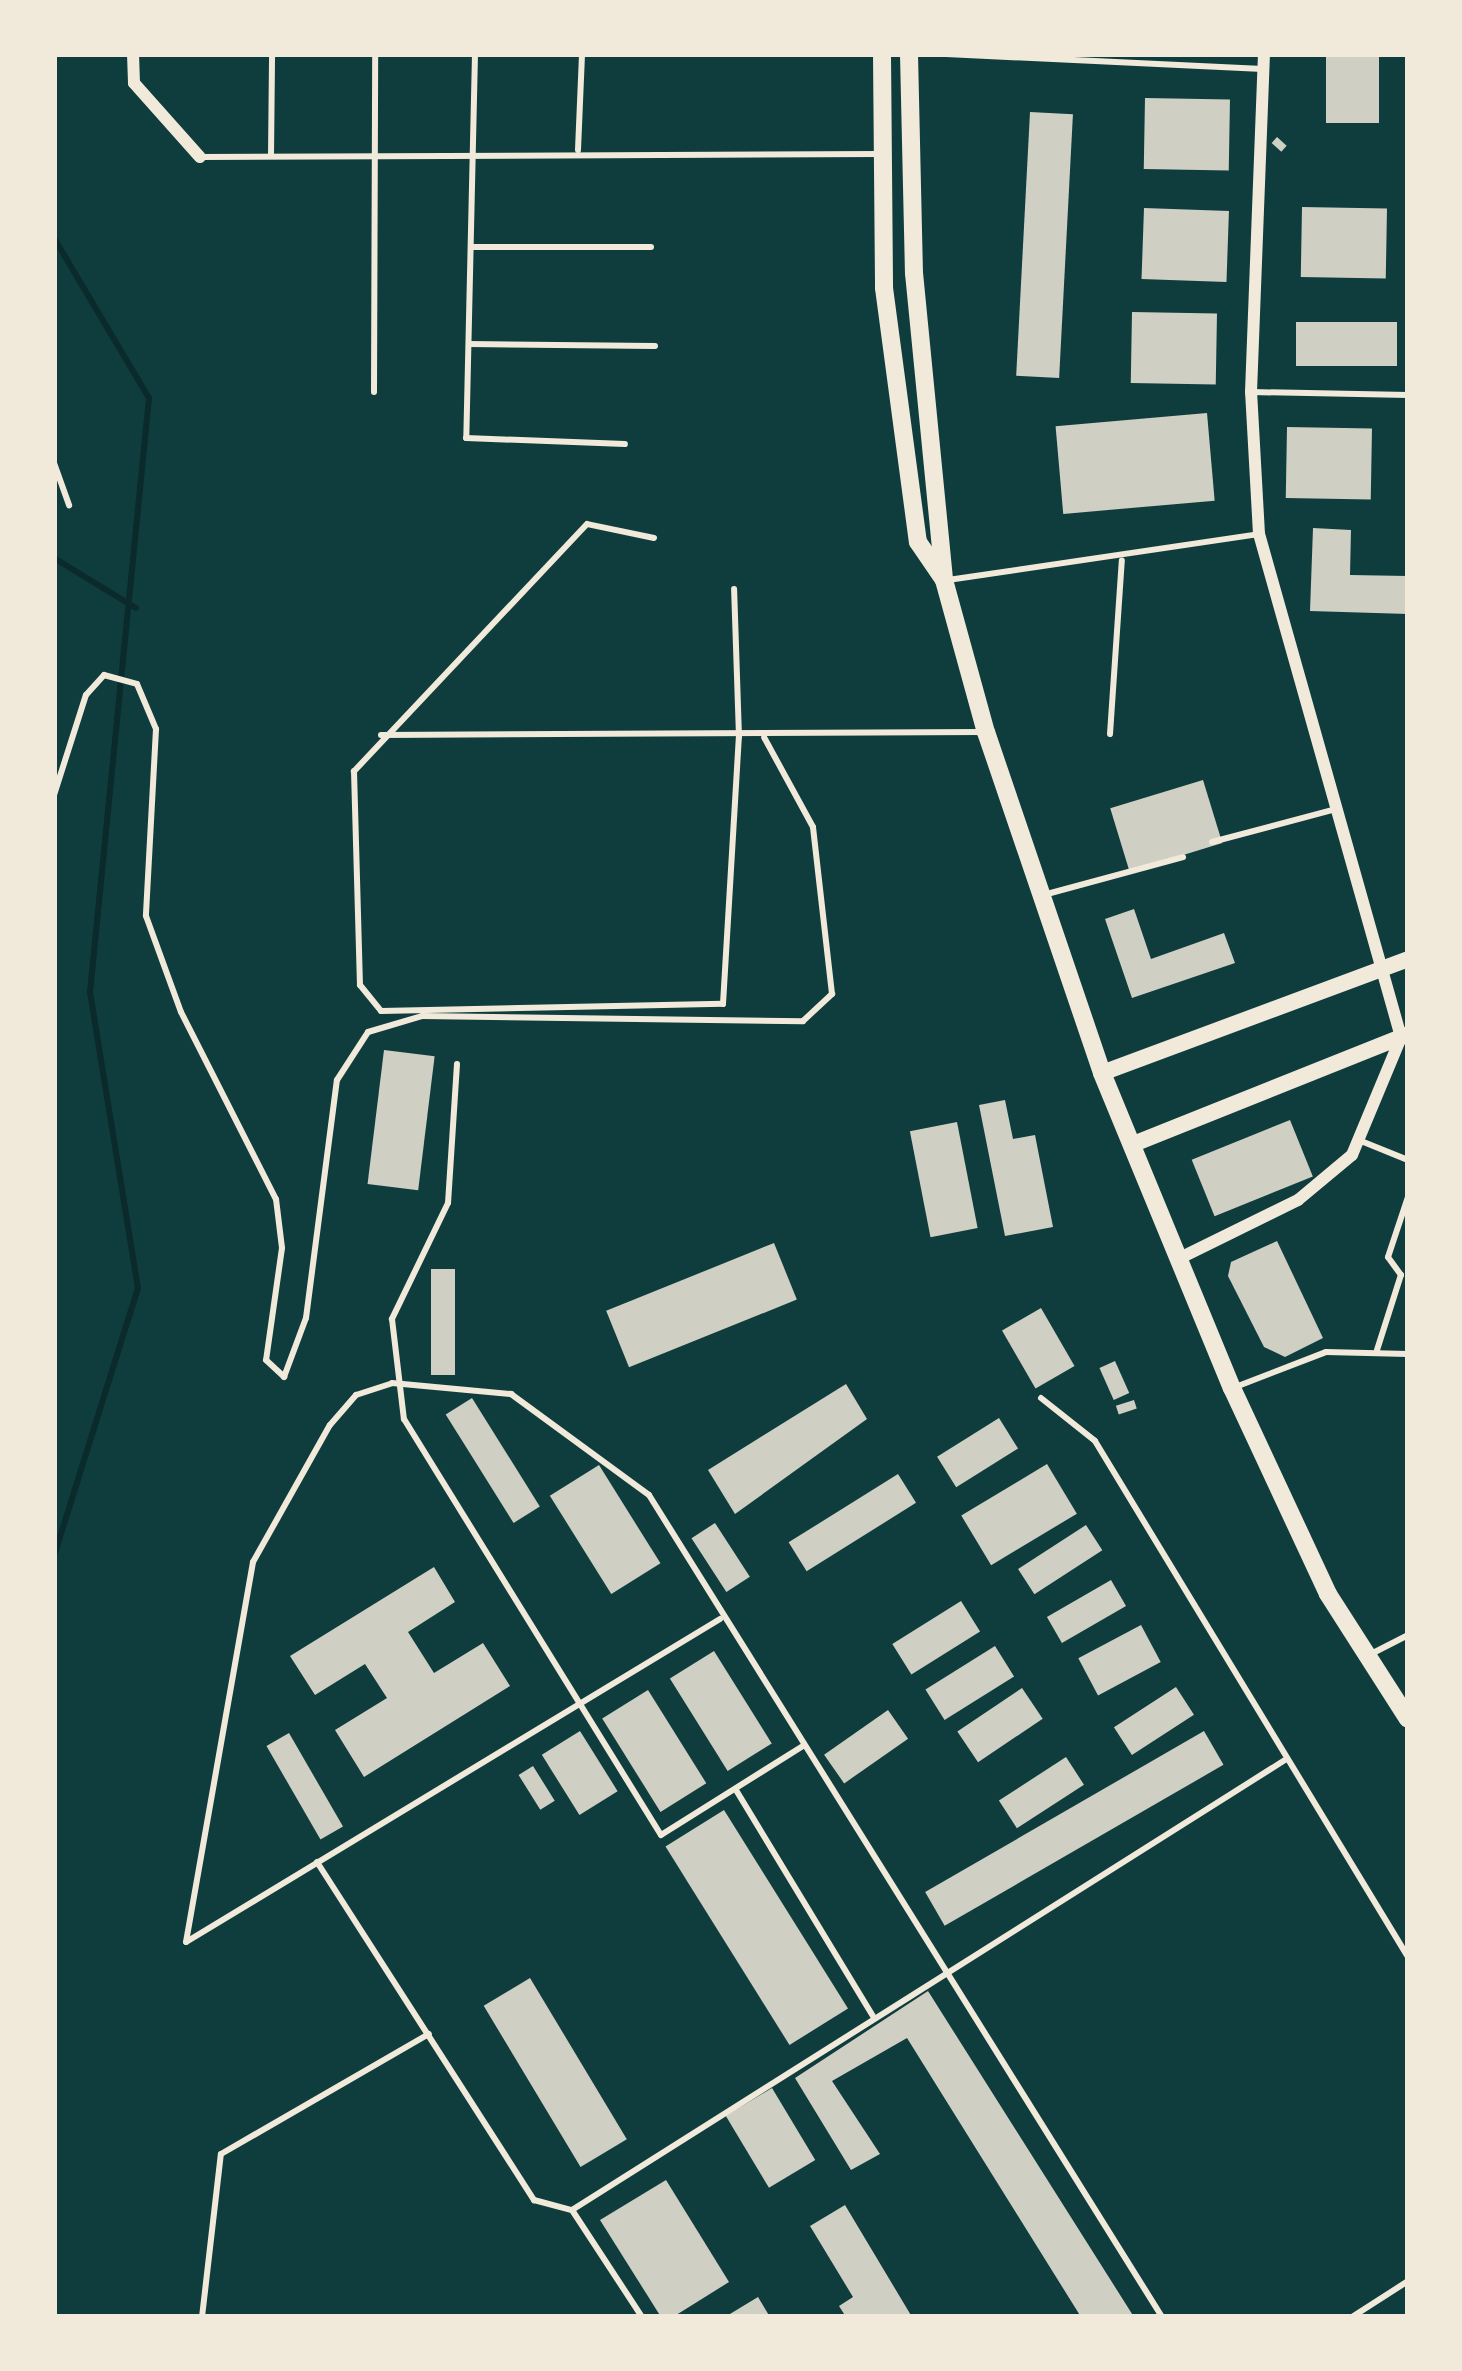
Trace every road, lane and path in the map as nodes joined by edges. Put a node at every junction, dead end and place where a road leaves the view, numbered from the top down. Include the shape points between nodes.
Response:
1 (133, 54) edge
2 (272, 54) edge
3 (375, 54) edge
4 (475, 54) edge
5 (583, 54) edge
6 (882, 54) edge
7 (909, 54) edge
8 (946, 54) edge
9 (1263, 62) edge
10 (473, 148) junction
11 (578, 150) junction
12 (378, 154) junction
13 (883, 154) junction
14 (271, 156) junction
15 (200, 157) joint
16 (472, 247) junction
17 (651, 247) dead end
18 (469, 344) junction
19 (655, 346) dead end
20 (374, 392) dead end
21 (1251, 392) junction
22 (1408, 395) edge
23 (625, 444) dead end
24 (54, 464) edge
25 (69, 505) dead end
26 (1259, 534) junction
27 (655, 538) dead end
28 (1122, 560) junction
29 (944, 580) junction
30 (734, 589) dead end
31 (986, 732) junction
32 (1110, 734) dead end
33 (381, 735) junction
34 (739, 736) junction
35 (764, 736) junction
36 (54, 795) edge
37 (1332, 810) junction
38 (1211, 842) dead end
39 (1183, 857) dead end
40 (1041, 896) junction
41 (1408, 959) edge
42 (1379, 970) junction
43 (1404, 1035) edge
44 (457, 1064) dead end
45 (1102, 1073) junction
46 (1358, 1140) junction
47 (1131, 1145) junction
48 (1408, 1160) edge
49 (1408, 1197) edge
50 (1178, 1259) junction
51 (1377, 1350) junction
52 (1408, 1354) edge
53 (392, 1383) junction
54 (1232, 1388) junction
55 (1041, 1398) dead end
56 (720, 1619) junction
57 (1408, 1635) edge
58 (1368, 1656) junction
59 (581, 1703) junction
60 (1408, 1719) edge
61 (803, 1746) junction
62 (1285, 1760) junction
63 (736, 1790) junction
64 (317, 1862) junction
65 (1408, 1957) edge
66 (948, 1969) junction
67 (873, 2017) junction
68 (429, 2034) junction
69 (572, 2210) junction
70 (1408, 2281) edge
71 (202, 2317) edge
72 (642, 2317) edge
73 (1162, 2317) edge
74 (1352, 2317) edge

1 - 15 street via 134,83
2 - 14 lane
3 - 12 lane
4 - 10 lane
5 - 11 lane
6 - 13 main road
7 - 29 main road via 914,273
8 - 9 lane
9 - 21 street
10 - 11 lane
10 - 12 lane
10 - 16 lane
11 - 13 lane via 768,162
12 - 14 lane
12 - 20 lane
13 - 29 main road via 884,287 918,542
14 - 15 lane
16 - 17 lane
16 - 18 lane
18 - 19 lane
18 - 23 lane via 466,438
21 - 22 lane
21 - 26 street
24 - 25 lane
26 - 28 lane
26 - 37 street
27 - 33 lane via 587,524
28 - 29 lane
28 - 32 lane
29 - 31 main road
30 - 34 lane
31 - 35 lane
31 - 40 main road
33 - 34 lane
33 - 34 lane via 354,771 360,985 381,1011 723,1004
34 - 35 lane
35 - 36 lane via 813,827 832,994 803,1022 422,1016 368,1032 338,1080 295,1369 271,1373 276,1199 181,1012 146,916 156,729 137,684 104,675 86,695
37 - 38 lane
37 - 42 street
39 - 40 lane
40 - 45 main road
41 - 42 main road
42 - 43 street
42 - 45 main road
43 - 46 street
43 - 47 main road
44 - 53 lane via 448,1203 392,1319
45 - 47 main road
46 - 48 lane
46 - 50 street via 1298,1200
47 - 50 main road
49 - 51 lane via 1388,1257 1401,1274
50 - 54 main road
51 - 52 lane
51 - 54 lane via 1326,1352
53 - 56 lane via 511,1394 629,1474
53 - 59 lane
53 - 64 lane via 356,1395 330,1425 254,1562 186,1942
54 - 58 main road
55 - 62 lane via 1095,1441
56 - 59 lane
56 - 61 lane
57 - 58 lane
58 - 60 main road
59 - 63 lane via 662,1835
59 - 64 lane
61 - 63 lane
61 - 66 lane
62 - 65 lane
62 - 66 lane
63 - 67 lane
64 - 68 lane
66 - 67 lane
66 - 73 lane
67 - 69 lane
68 - 69 lane via 534,2200
68 - 71 lane via 220,2154
69 - 72 lane
70 - 74 lane

